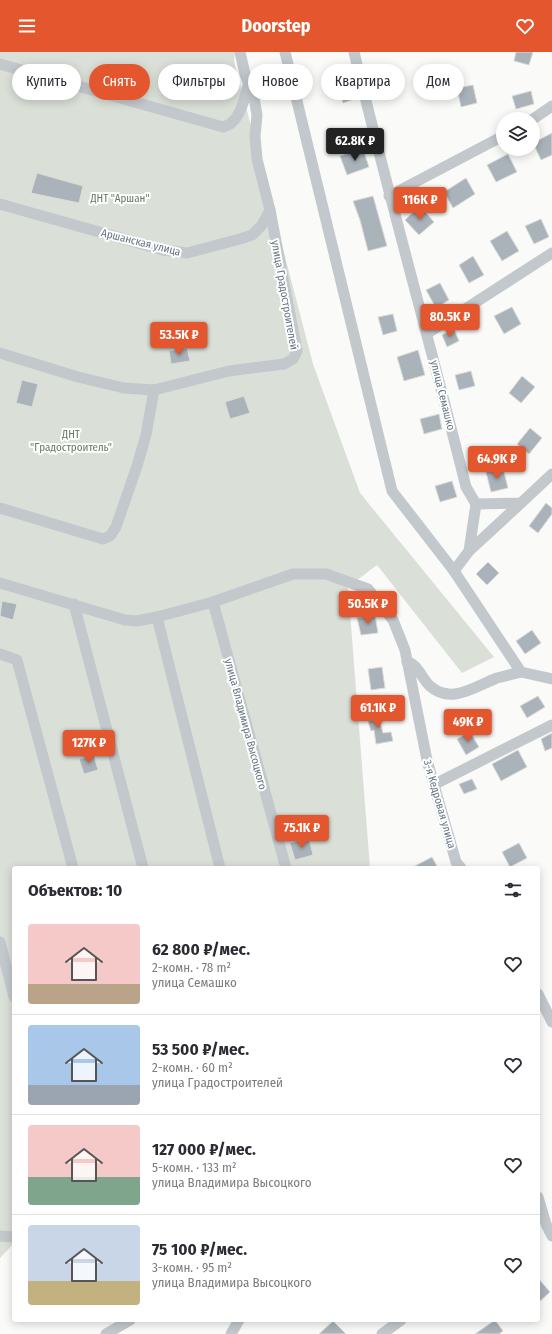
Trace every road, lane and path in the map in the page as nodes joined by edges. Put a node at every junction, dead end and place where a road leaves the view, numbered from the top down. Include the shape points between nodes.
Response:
1 (240, 52) edge
2 (285, 52) edge
3 (354, 52) edge
4 (0, 64) edge
5 (248, 79) edge
6 (248, 85) edge
7 (254, 100) edge
8 (552, 106) edge
9 (540, 114) edge
10 (496, 140) edge
11 (389, 196) junction
12 (0, 204) edge
13 (270, 210) junction
14 (552, 253) edge
15 (428, 333) junction
16 (0, 353) edge
17 (154, 390) junction
18 (552, 474) edge
19 (520, 503) junction
20 (476, 504) junction
21 (0, 508) edge
22 (469, 551) junction
23 (454, 571) junction
24 (0, 583) edge
25 (213, 602) junction
26 (74, 604) junction
27 (157, 617) junction
28 (0, 654) edge
29 (407, 662) junction
30 (521, 672) junction
31 (552, 679) edge
32 (552, 725) edge
33 (435, 784) junction
34 (459, 865) edge
35 (72, 866) edge
36 (142, 866) edge
37 (219, 866) edge
38 (285, 866) edge
39 (0, 942) edge
40 (12, 989) edge
41 (540, 998) edge
42 (552, 1022) edge
43 (540, 1212) edge
44 (542, 1226) edge
45 (0, 1236) edge
46 (552, 1236) edge
47 (12, 1237) edge
48 (127, 1322) edge
49 (238, 1322) edge
50 (398, 1322) edge
51 (106, 1334) edge
52 (231, 1334) edge
53 (382, 1334) edge

1 - 5 street, улица Градостроителей
2 - 23 street via 392,491
3 - 11 street, улица Семашко
4 - 6 street via 223,127 237,116
7 - 13 street, улица Градостроителей via 258,159
8 - 9 street
10 - 11 street
11 - 15 street, улица Семашко
12 - 13 street, Аршанская улица via 163,250 187,253 252,235 262,225
13 - 17 street, улица Градостроителей via 297,351 293,359 284,364 228,371
14 - 15 street
15 - 20 street, улица Семашко via 466,487
16 - 17 street, улица Градостроителей via 78,377 124,388
17 - 21 street via 146,435 137,466 116,527 110,536 103,539
18 - 19 street
19 - 20 street
19 - 22 street
20 - 22 street
22 - 23 street
23 - 30 street
24 - 26 street
25 - 27 street
25 - 29 street, 3-я Кедровая улица via 293,574 326,574 368,589 393,620
25 - 38 street, улица Владимира Высоцкого
26 - 27 street via 125,620 137,621
26 - 36 street
27 - 37 street
28 - 35 street via 17,660
29 - 30 street via 414,665 436,691 450,695 464,693 498,678
29 - 33 street, 3-я Кедровая улица
30 - 31 street
32 - 33 street
33 - 34 street, 3-я Кедровая улица
39 - 40 street
41 - 42 street
43 - 44 street
44 - 46 street
45 - 47 street
48 - 51 street
49 - 52 street
50 - 53 street

